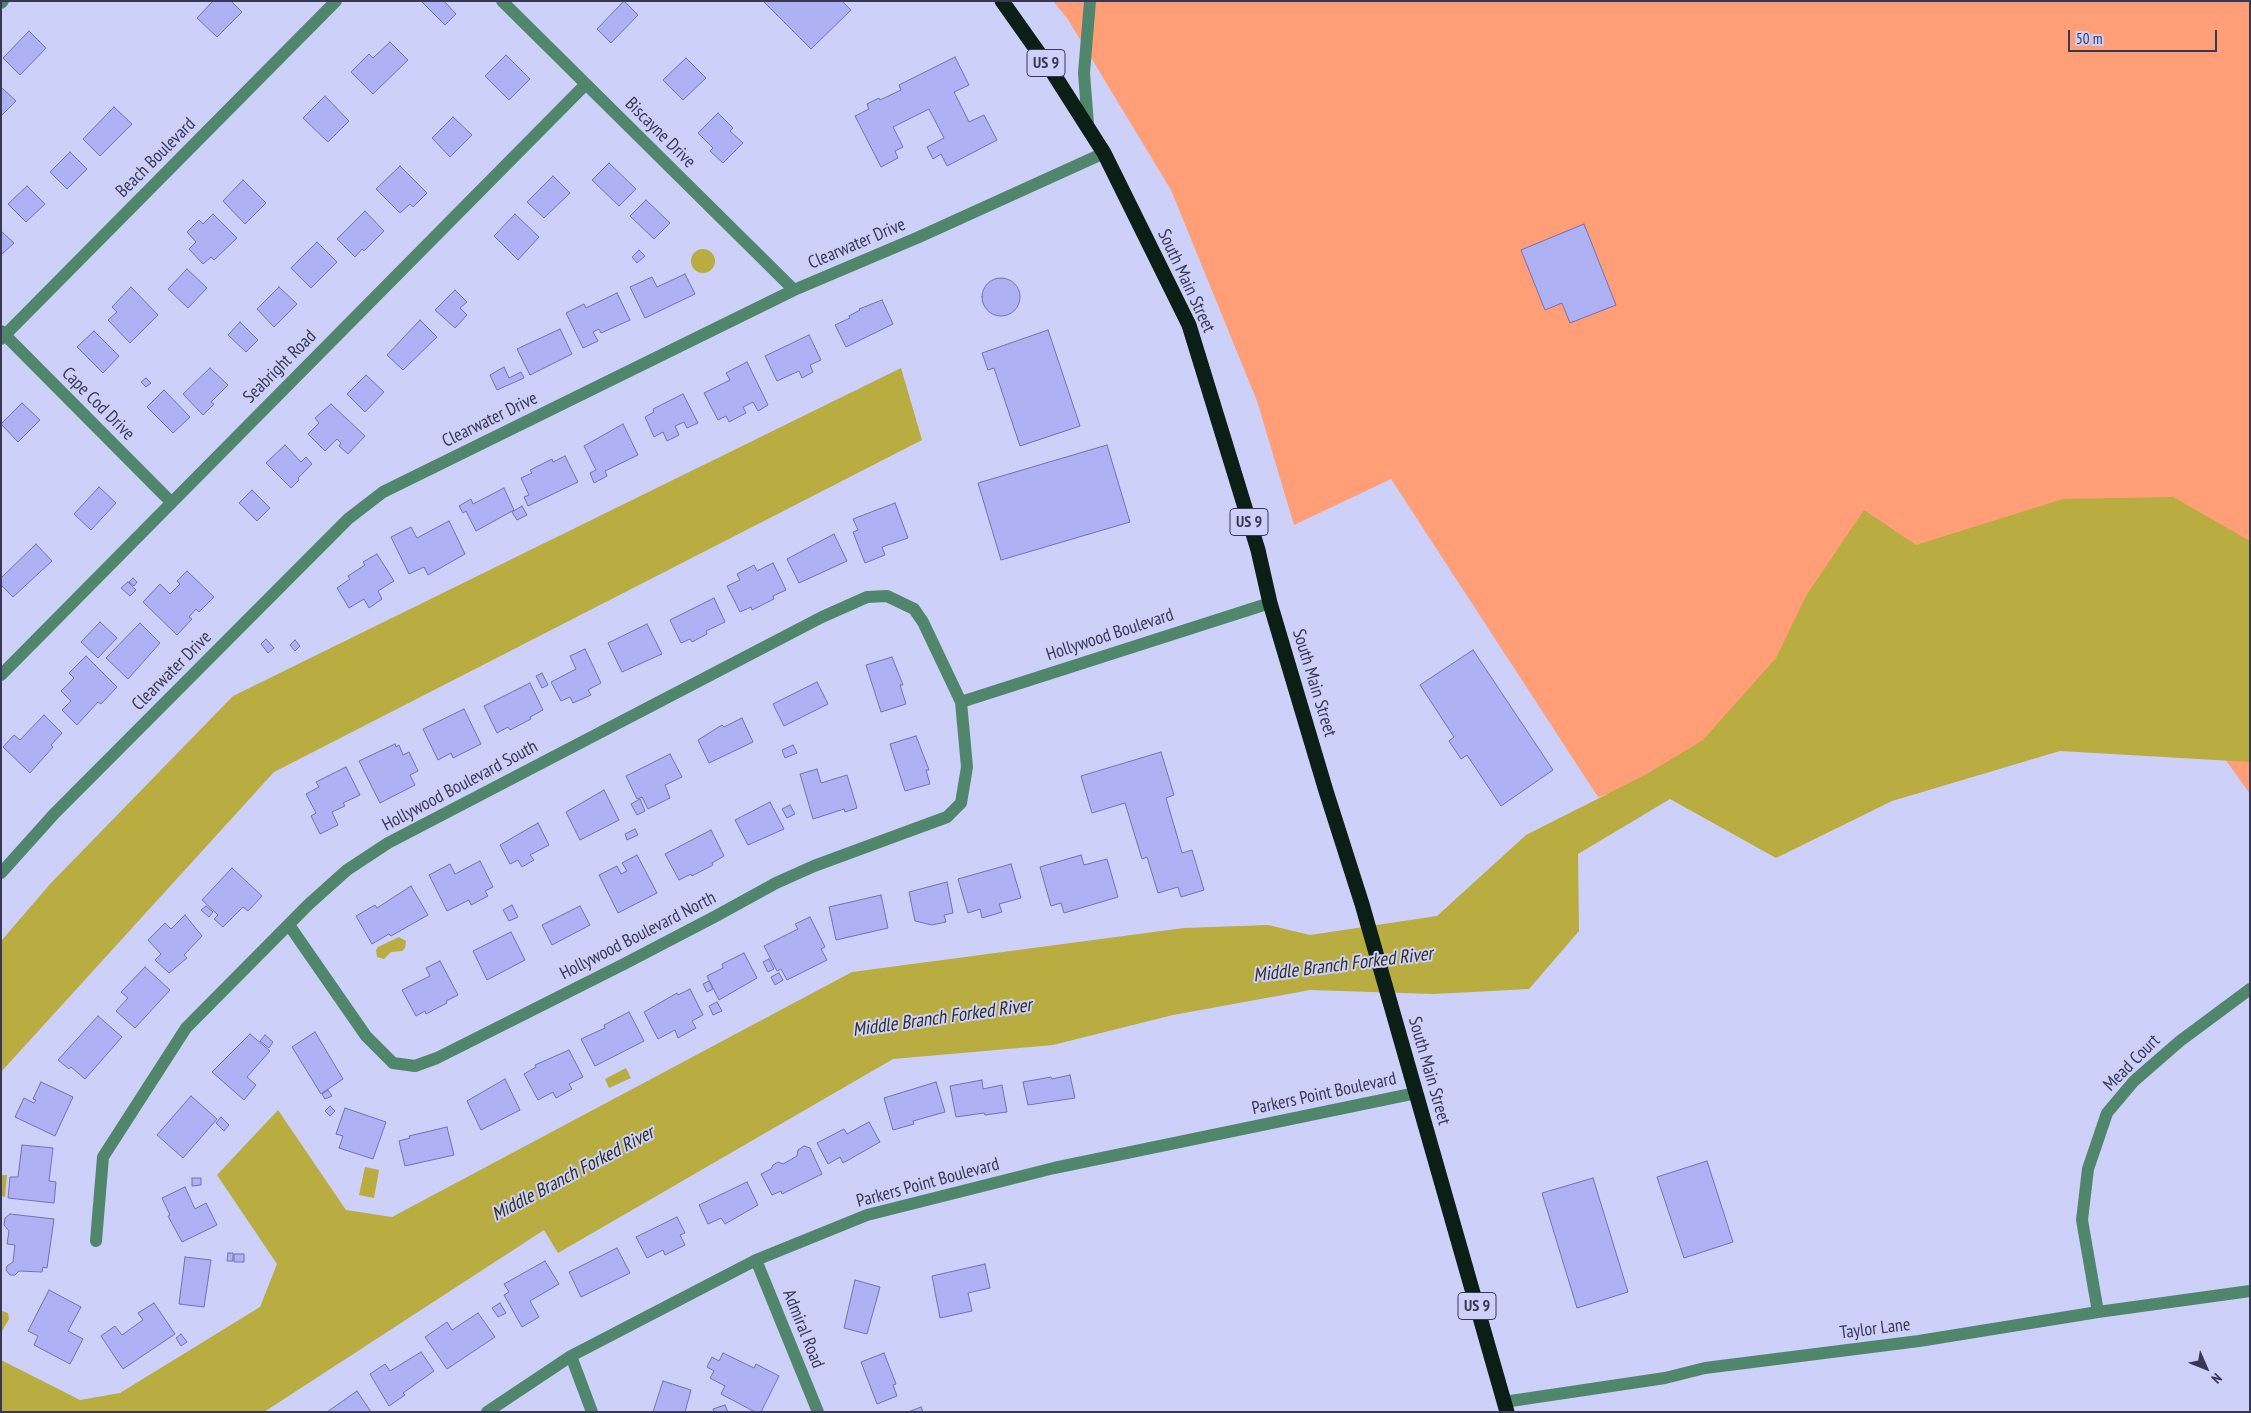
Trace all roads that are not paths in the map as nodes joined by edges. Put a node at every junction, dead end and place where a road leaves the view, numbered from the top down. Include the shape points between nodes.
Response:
1 (336, 1) edge
2 (502, 1) edge
3 (1002, 1) edge
4 (1090, 1) edge
5 (586, 84) junction
6 (1088, 125) junction
7 (1104, 153) junction
8 (794, 290) junction
9 (3, 335) edge
10 (171, 502) junction
11 (1270, 603) junction
12 (1, 675) edge
13 (961, 702) junction
14 (1, 874) edge
15 (289, 925) junction
16 (2250, 989) edge
17 (1416, 1092) junction
18 (96, 1241) dead end
19 (756, 1260) junction
20 (2250, 1291) edge
21 (2098, 1312) junction
22 (571, 1356) junction
23 (1505, 1407) edge
24 (487, 1412) edge
25 (592, 1412) edge
26 (818, 1412) edge

1 - 9 street, Beach Boulevard
2 - 5 street, Biscayne Drive
3 - 6 highway, South Main Street / US 9
4 - 6 street via 1084,74
5 - 8 street, Biscayne Drive
5 - 10 street, Seabright Road
6 - 7 highway, South Main Street / US 9
7 - 8 street, Clearwater Drive
7 - 11 highway, South Main Street / US 9 via 1189,325 1258,550
8 - 14 street, Clearwater Drive via 383,492 348,519 54,814
9 - 10 street, Cape Cod Drive
10 - 12 street, Seabright Road
11 - 13 street, Hollywood Boulevard
11 - 17 highway, South Main Street / US 9
13 - 15 street, Hollywood Boulevard South via 914,609 887,596 868,598 822,617 388,843 347,870
13 - 15 street, Hollywood Boulevard North via 967,767 961,803 947,817 776,882 607,972 415,1066 393,1063 366,1036
15 - 18 street, Hollywood Boulevard South via 186,1028 103,1157
16 - 21 street, Mead Court via 2180,1041 2140,1076 2107,1113 2088,1169 2082,1220
17 - 19 street, Parkers Point Boulevard via 1054,1168 876,1212
17 - 23 highway, South Main Street / US 9
19 - 22 street, Parkers Point Boulevard
19 - 26 street, Admiral Road
20 - 21 street, Taylor Lane
21 - 23 street, Taylor Lane via 1919,1341 1705,1368
22 - 24 street, Parkers Point Boulevard
22 - 25 street

